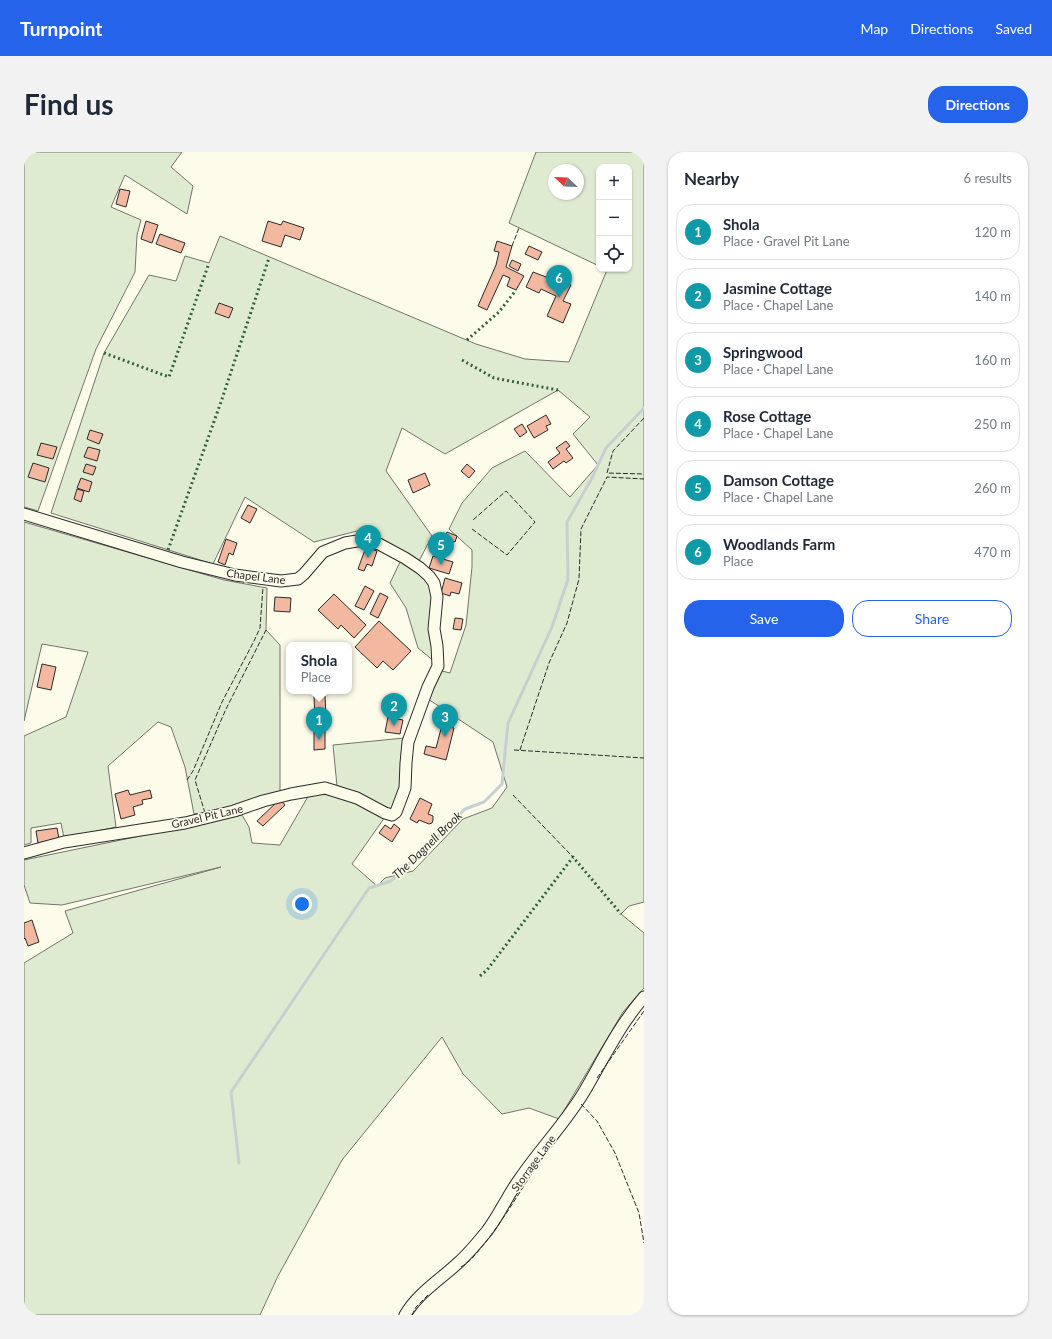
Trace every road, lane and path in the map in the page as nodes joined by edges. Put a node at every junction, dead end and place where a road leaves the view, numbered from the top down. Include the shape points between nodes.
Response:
1 (24, 514) edge
2 (385, 813) joint
3 (24, 853) edge
4 (644, 997) edge
5 (405, 1315) edge

1 - 2 street, Chapel Lane via 182,562 235,575 281,581 298,579 323,552 357,541 379,544 420,568 434,583 437,597 434,629 438,666 408,742 406,788 396,812 392,815
2 - 3 street, Gravel Pit Lane via 356,798 325,788 291,794 185,823 64,842
4 - 5 street, Storrage Lane via 615,1036 563,1122 517,1181 475,1246 419,1296

